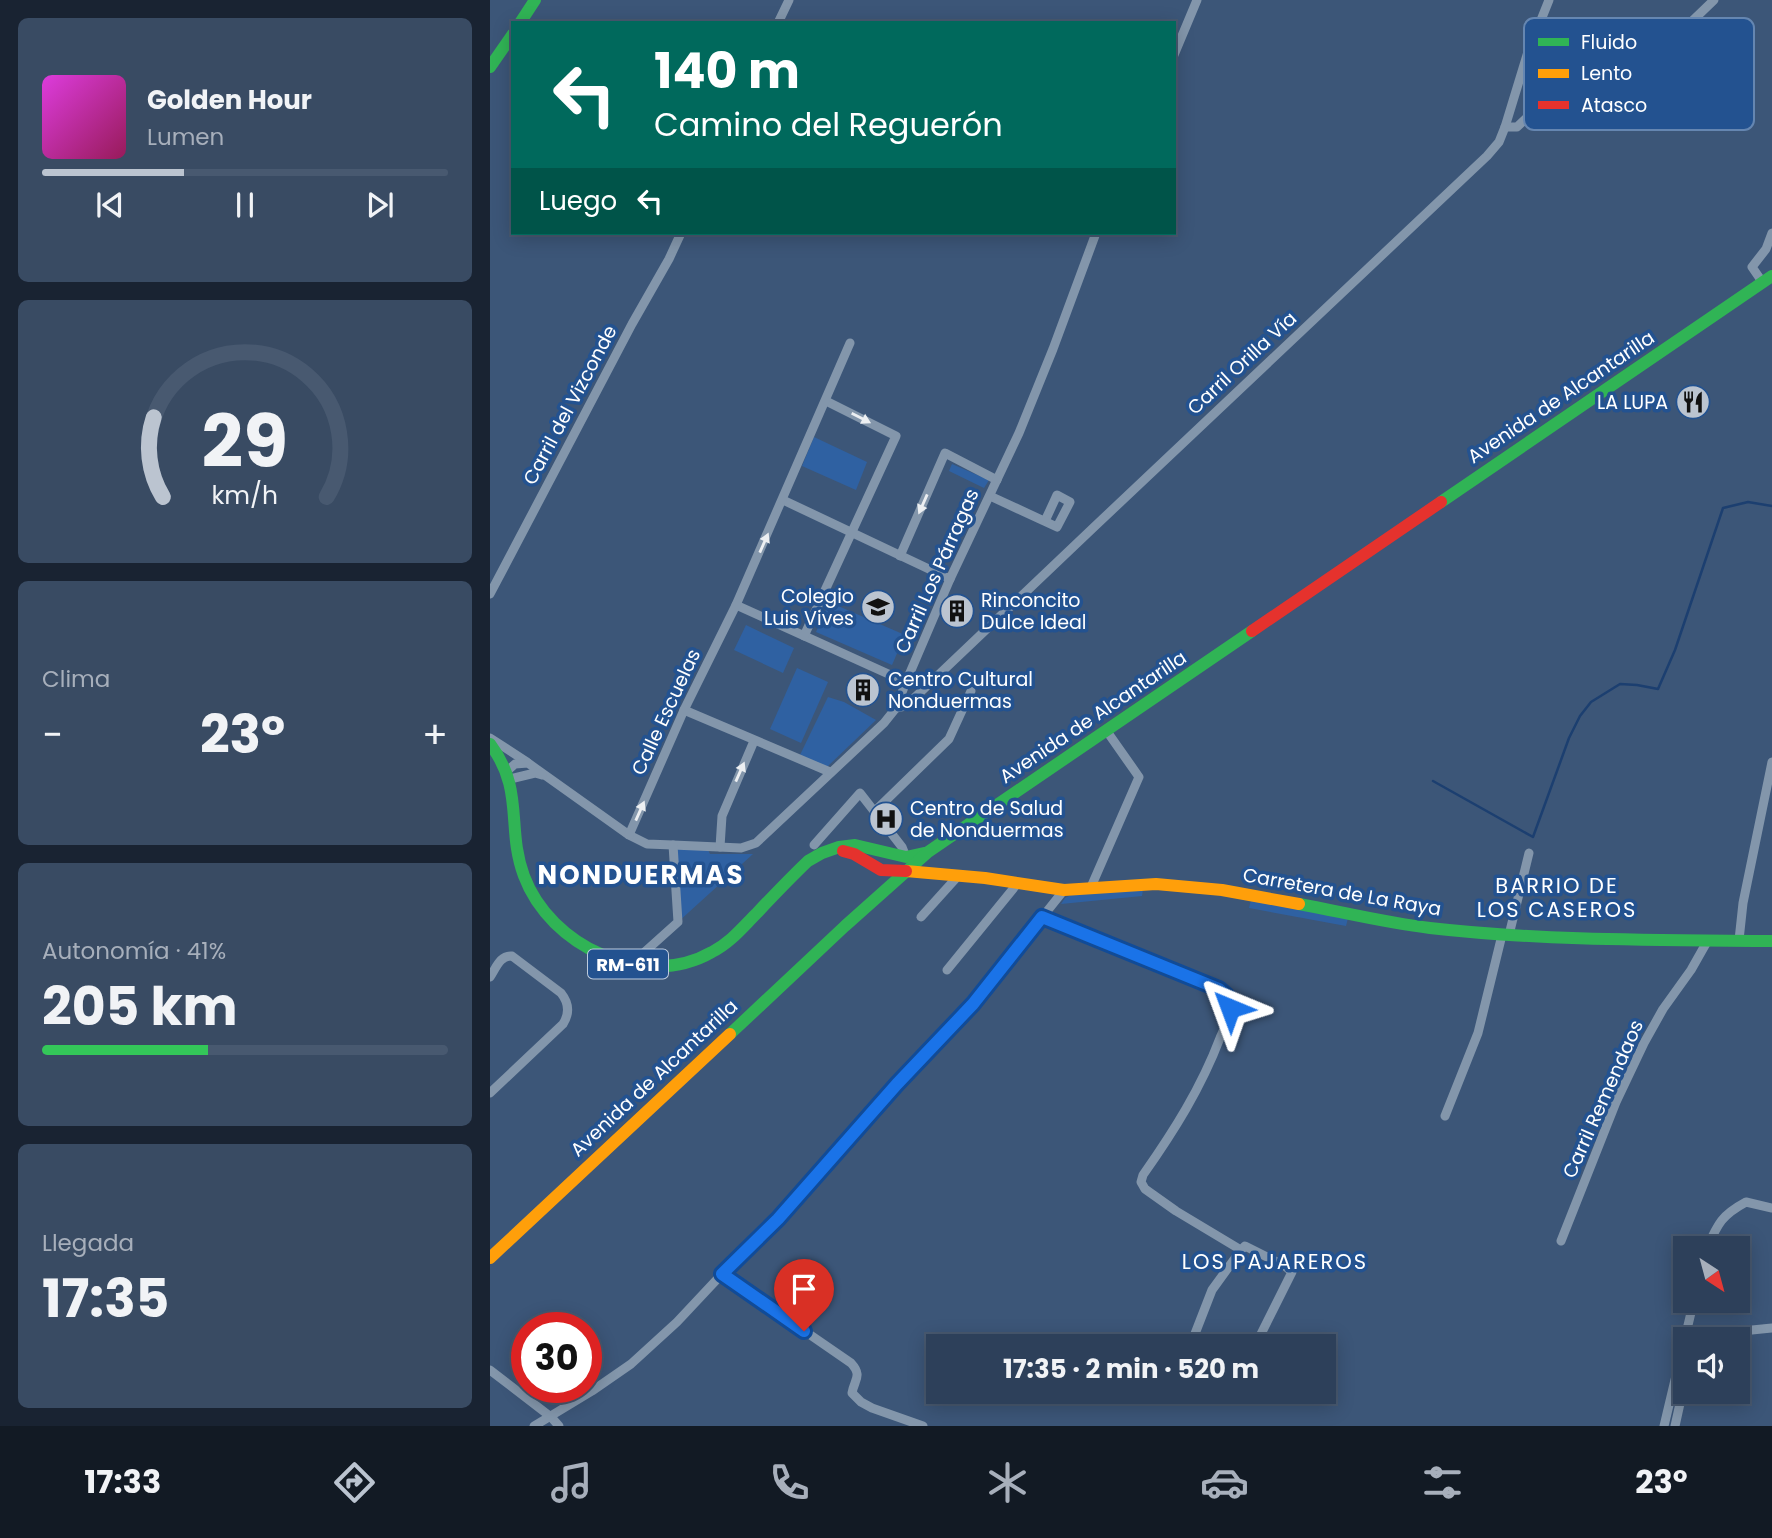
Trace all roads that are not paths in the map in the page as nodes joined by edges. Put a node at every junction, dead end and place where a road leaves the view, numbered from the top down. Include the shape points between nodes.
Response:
1 (535, 0) edge
2 (789, 0) edge
3 (1197, 0) edge
4 (1549, 0) edge
5 (1714, 0) edge
6 (1542, 18) edge
7 (1695, 18) edge
8 (521, 21) edge
9 (779, 21) edge
10 (511, 37) edge
11 (1176, 50) edge
12 (1524, 65) edge
13 (490, 67) edge
14 (1524, 120) edge
15 (1505, 127) junction
16 (1772, 233) edge
17 (680, 235) edge
18 (1095, 235) edge
19 (1767, 279) edge
20 (850, 343) dead end
21 (826, 401) junction
22 (997, 480) junction
23 (990, 496) junction
24 (783, 500) junction
25 (1045, 521) dead end
26 (851, 532) junction
27 (900, 555) junction
28 (950, 579) junction
29 (490, 594) edge
30 (736, 605) junction
31 (804, 636) junction
32 (906, 682) junction
33 (971, 691) dead end
34 (897, 708) junction
35 (684, 710) junction
36 (1106, 730) junction
37 (490, 738) edge
38 (754, 741) junction
39 (490, 744) edge
40 (1772, 762) edge
41 (528, 763) junction
42 (830, 772) junction
43 (508, 775) junction
44 (542, 775) junction
45 (874, 811) junction
46 (629, 835) junction
47 (673, 845) junction
48 (814, 845) dead end
49 (720, 847) junction
50 (826, 851) junction
51 (928, 852) junction
52 (889, 853) junction
53 (1529, 853) dead end
54 (906, 857) junction
55 (877, 868) junction
56 (906, 871) junction
57 (958, 876) junction
58 (1017, 884) junction
59 (1091, 887) junction
60 (1064, 890) junction
61 (874, 899) junction
62 (921, 917) dead end
63 (1042, 917) junction
64 (1506, 935) junction
65 (1708, 940) junction
66 (1739, 940) junction
67 (1772, 941) edge
68 (639, 957) dead end
69 (947, 970) dead end
70 (490, 976) edge
71 (490, 1093) edge
72 (1445, 1116) dead end
73 (1772, 1208) edge
74 (1712, 1236) edge
75 (1561, 1241) dead end
76 (1241, 1250) junction
77 (490, 1258) edge
78 (722, 1274) junction
79 (1691, 1313) edge
80 (1772, 1328) edge
81 (1750, 1330) edge
82 (1195, 1334) edge
83 (1261, 1334) edge
84 (490, 1370) edge
85 (1680, 1404) edge
86 (551, 1416) junction
87 (534, 1426) edge
88 (559, 1426) edge
89 (923, 1426) edge
90 (1664, 1426) edge
91 (1675, 1426) edge

1 - 8 main road
2 - 9 street
3 - 11 street
4 - 6 street, Carril Orilla Vía
5 - 7 street
10 - 13 main road
12 - 15 street, Carril Orilla Vía
14 - 15 street via 1517,127
15 - 34 street, Carril Orilla Vía via 1499,142 1467,175 947,669 911,702
16 - 19 street via 1752,267
17 - 29 street, Carril del Vizconde
18 - 22 street, Carril Los Párragas
19 - 36 main road, Avenida de Alcantarilla
20 - 21 street, Calle Escuelas
21 - 24 street, Calle Escuelas
21 -> 26 street via 896,436
22 - 23 street, Carril Los Párragas
22 -> 27 street via 945,453
23 - 25 street
23 - 28 street, Carril Los Párragas
24 - 26 street
30 -> 24 street, Calle Escuelas
26 - 27 street
26 - 31 street
27 - 28 street
28 - 32 street, Carril Los Párragas
30 - 31 street
30 - 35 street, Calle Escuelas
31 - 32 street
32 - 34 street, Carril Los Párragas
33 - 45 street via 949,739
34 - 42 street, Carril Los Párragas
35 - 38 street
46 -> 35 street, Calle Escuelas
36 - 51 main road, Avenida de Alcantarilla
36 - 59 street via 1139,777
37 - 41 street, Carril Los Párragas
38 - 42 street
49 -> 38 street via 722,816
39 - 43 main road, RM-611
40 - 66 street via 1742,903
41 - 43 street via 515,764
41 - 44 street, Carril Los Párragas
42 - 49 street, Carril Los Párragas via 756,842 741,848
43 - 44 street
43 - 50 main road, RM-611 via 518,857 532,892 568,936 615,961 673,967 708,955 735,936 808,861
44 - 46 street, Carril Los Párragas
45 - 48 street via 860,793
45 - 54 street
46 - 47 street, Carril Los Párragas via 647,844
47 - 49 street, Carril Los Párragas
47 - 68 street via 678,922
50 - 52 main road, RM-611 via 855,845
50 - 55 main road via 856,854
51 - 54 main road, RM-611
51 - 56 main road, Avenida de Alcantarilla
52 - 54 main road, RM-611
52 - 55 street via 878,857
52 - 56 main road
53 - 64 street
55 - 56 main road, Carretera de La Raya
55 - 61 main road via 880,885
56 - 57 main road, Carretera de La Raya
56 - 61 main road, Avenida de Alcantarilla
57 - 58 main road, Carretera de La Raya
57 - 62 street
58 - 60 main road, Carretera de La Raya
58 - 69 street
59 - 60 main road, Carretera de La Raya
59 - 64 main road, Carretera de La Raya via 1156,884 1222,890 1427,929
60 - 63 street
61 - 77 main road, Avenida de Alcantarilla
63 - 76 street via 1227,996 1228,1018 1215,1052 1177,1127 1141,1182 1176,1211
63 - 78 street via 973,1004 778,1219
64 - 65 main road, Carretera de La Raya
64 - 72 street via 1478,1034
65 - 66 main road, Carretera de La Raya
65 - 75 street, Carril Remendaos via 1644,1043
66 - 67 main road, Carretera de La Raya
70 - 71 street via 502,959 512,956 561,993 568,1016
73 - 74 street via 1746,1202 1718,1223
76 - 82 street via 1212,1290
76 - 83 street via 1245,1246 1292,1272
78 - 86 street via 631,1364
78 - 89 street via 850,1363 858,1377 852,1394 861,1402
79 - 90 street
80 - 81 street
84 - 86 street
85 - 91 street
86 - 87 street
86 - 88 street

